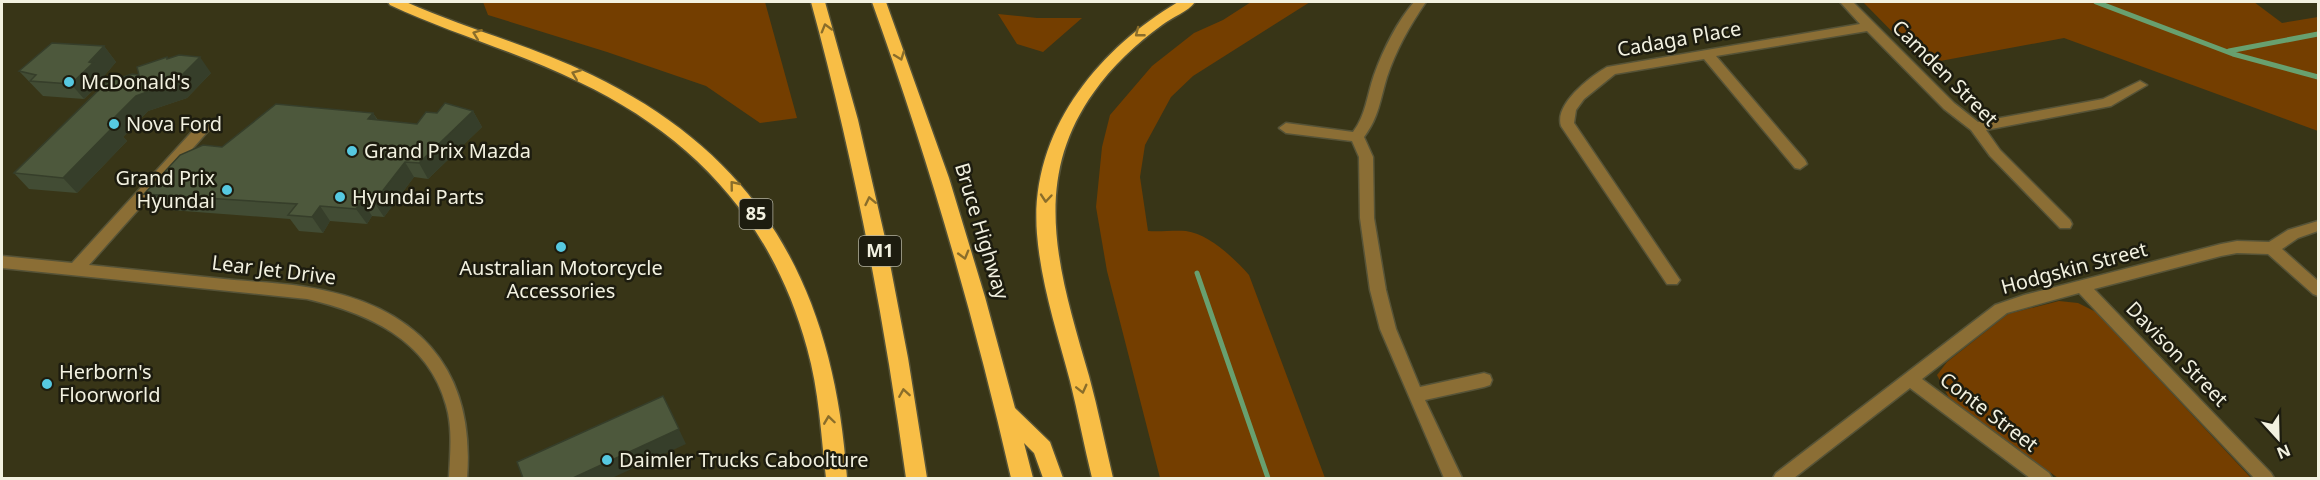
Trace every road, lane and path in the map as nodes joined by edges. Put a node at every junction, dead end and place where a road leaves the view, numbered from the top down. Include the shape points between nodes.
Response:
1 (395, 2) edge
2 (818, 2) edge
3 (879, 2) edge
4 (1188, 2) edge
5 (1420, 2) edge
6 (1846, 2) edge
7 (1870, 26) junction
8 (1707, 54) junction
9 (2140, 85) dead end
10 (204, 127) dead end
11 (1976, 127) junction
12 (1286, 128) dead end
13 (1357, 137) junction
14 (1800, 164) dead end
15 (2065, 224) dead end
16 (2319, 226) edge
17 (2272, 248) junction
18 (2, 262) edge
19 (76, 269) junction
20 (1672, 280) dead end
21 (2082, 286) junction
22 (2319, 290) edge
23 (1910, 379) junction
24 (1484, 380) dead end
25 (1414, 395) junction
26 (1008, 414) junction
27 (913, 451) junction
28 (458, 478) edge
29 (837, 478) edge
30 (905, 478) edge
31 (917, 478) edge
32 (1022, 478) edge
33 (1053, 478) edge
34 (1102, 478) edge
35 (1453, 478) edge
36 (1782, 478) edge
37 (2043, 478) edge
38 (2265, 478) edge

29 -> 1 highway, 85 via 825,387 808,321 771,237 728,178 676,132 608,88
27 -> 2 highway, M1 via 870,199
3 -> 26 highway, Bruce Highway via 935,159
4 -> 34 highway via 1136,36 1098,73 1058,140 1047,186 1048,255
5 - 13 street via 1407,18 1381,75 1369,121
6 - 7 street, Camden Street
7 - 8 street, Cadaga Place
7 - 11 street, Camden Street
8 - 14 street
8 - 20 street, Cadaga Place via 1603,74 1566,116 1570,129
9 - 11 street via 2106,103
10 - 19 street
11 - 15 street, Camden Street via 1995,153
12 - 13 street
13 - 25 street via 1366,157 1366,218 1378,290 1388,329
16 - 17 street, Hodgskin Street via 2293,234
17 - 21 street, Hodgskin Street via 2229,249
17 - 22 street
18 - 19 street, Lear Jet Drive
19 - 28 street, Lear Jet Drive via 307,292 374,311 413,336 442,375 458,426
21 - 23 street, Hodgskin Street via 2001,309
21 - 38 street, Davison Street
23 - 36 street, Hodgskin Street
23 - 37 street, Conte Street
24 - 25 street
25 - 35 street
26 - 32 highway, Bruce Highway
26 - 33 highway via 1043,448
27 - 30 highway
27 - 31 highway, M1

